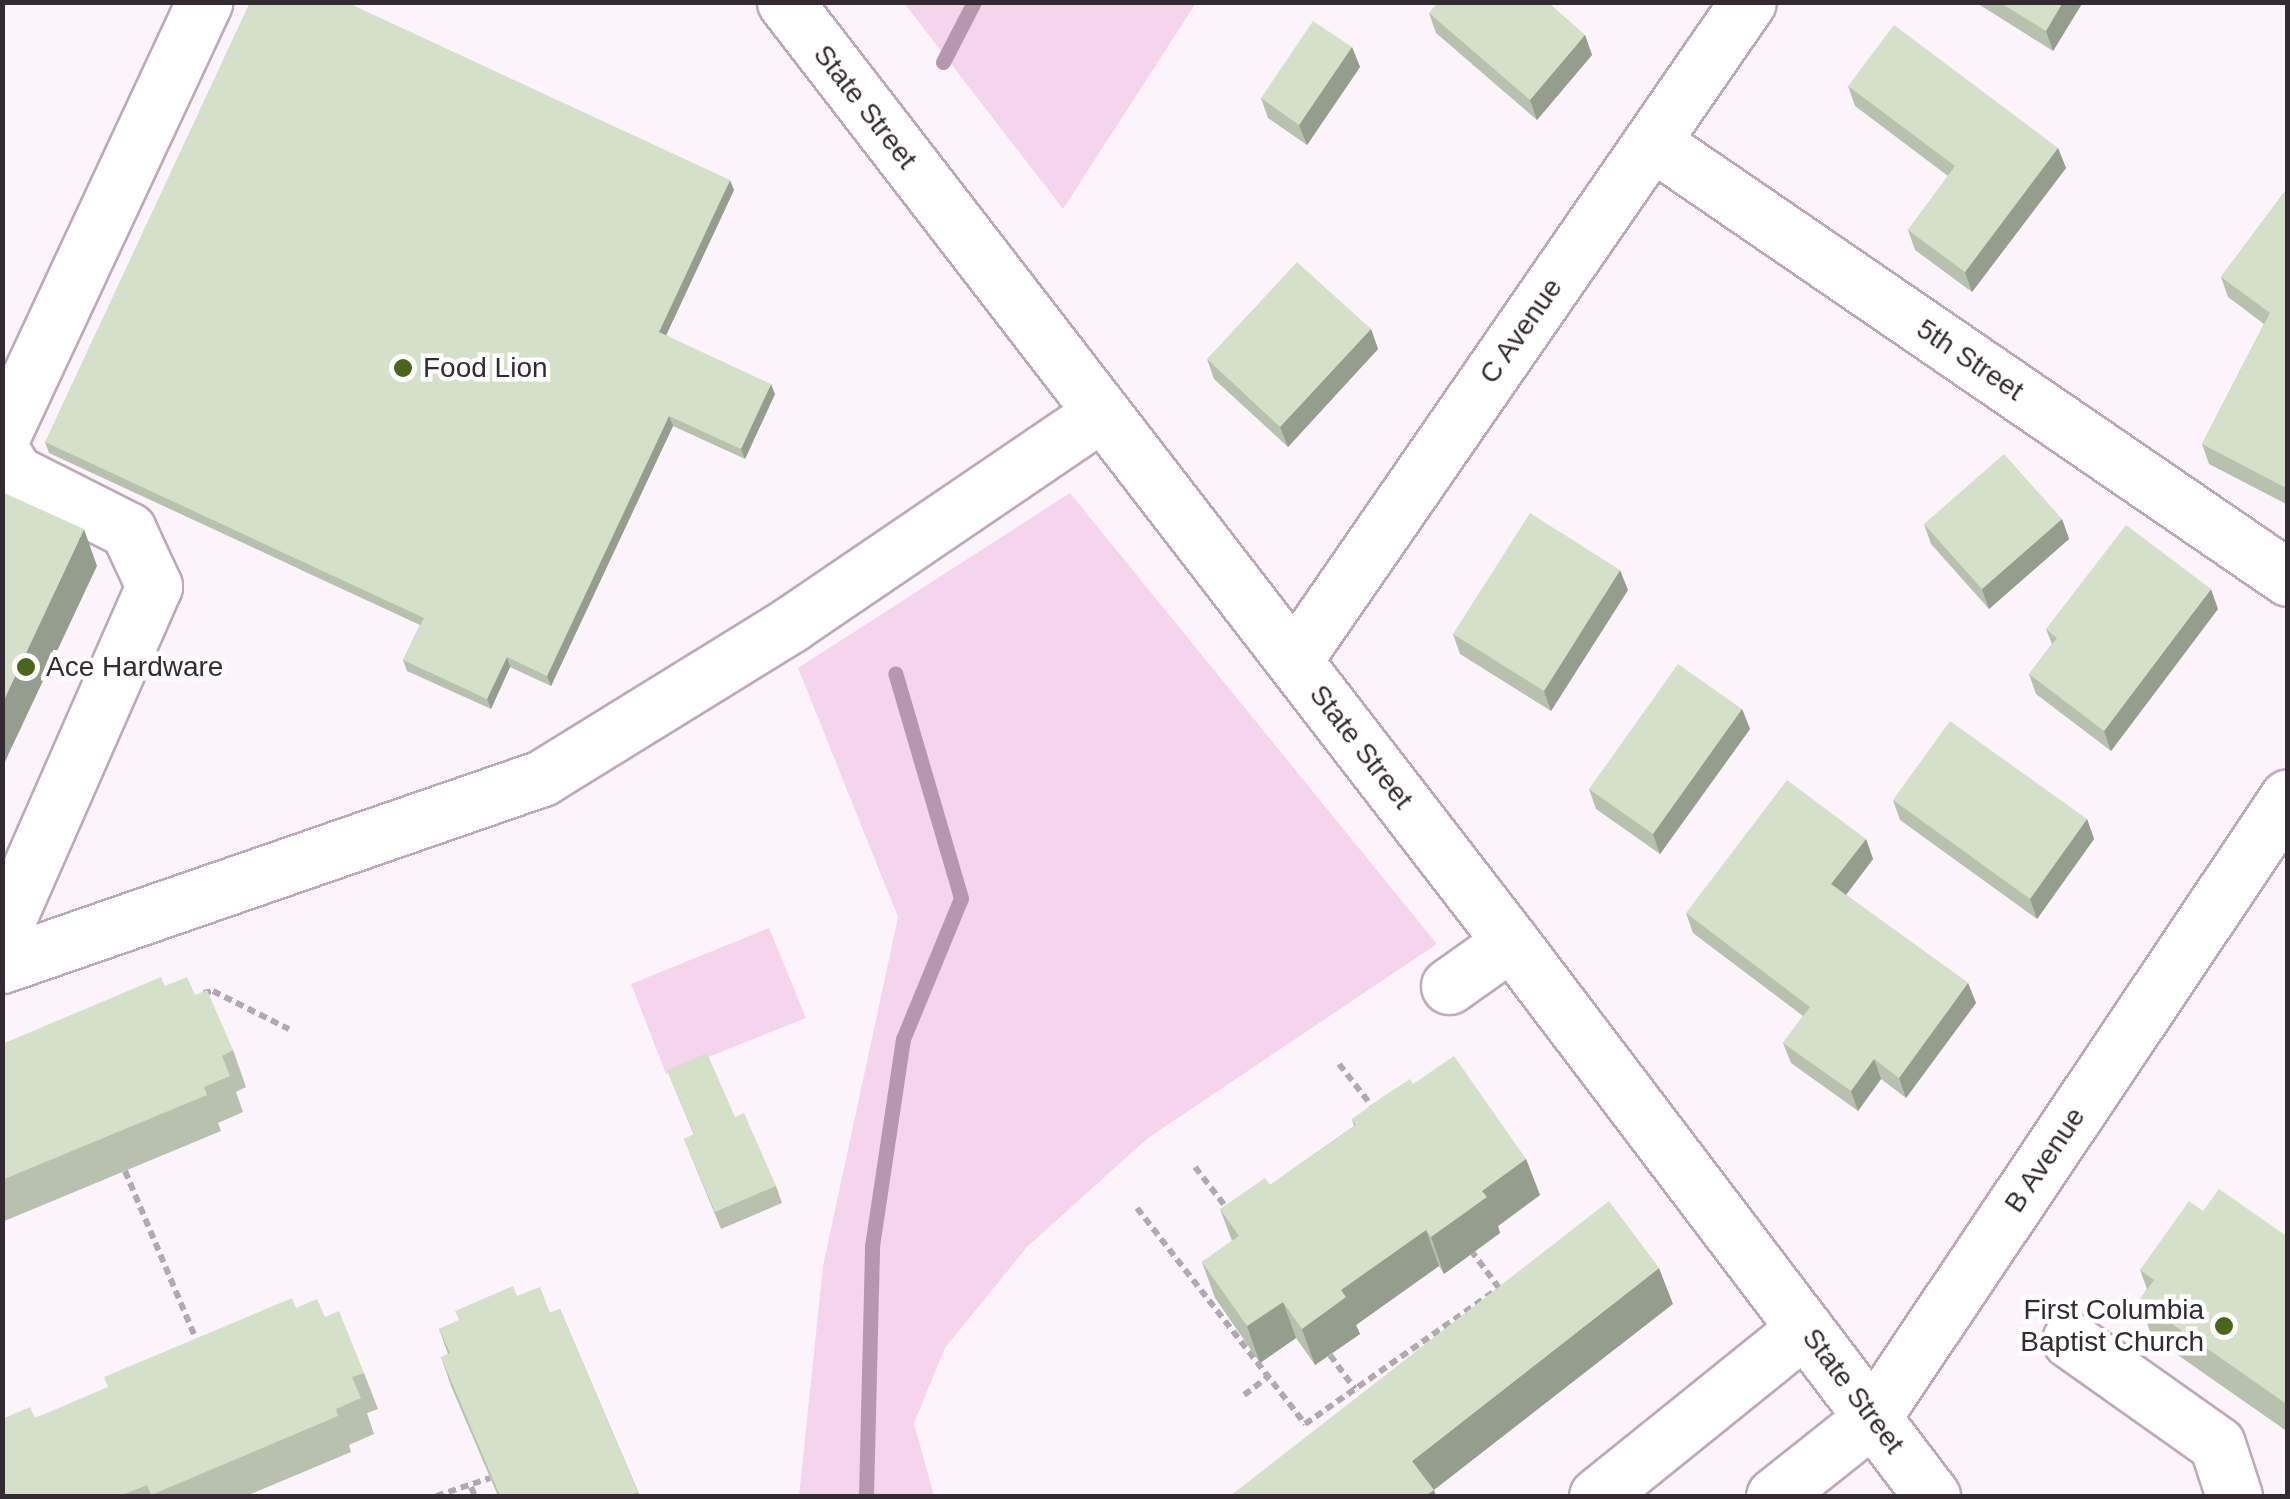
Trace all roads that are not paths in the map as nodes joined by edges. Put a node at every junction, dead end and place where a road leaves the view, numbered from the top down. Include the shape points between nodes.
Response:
1 (204, 2) edge
2 (784, 2) edge
3 (1748, 2) edge
4 (1652, 142) junction
5 (1100, 414) junction
6 (2, 436) edge
7 (2, 452) edge
8 (2288, 578) edge
9 (1294, 660) junction
10 (2288, 797) edge
11 (2, 934) edge
12 (1512, 942) junction
13 (2, 965) edge
14 (1450, 986) dead end
15 (1805, 1328) junction
16 (2070, 1340) dead end
17 (1872, 1418) junction
18 (1597, 1496) edge
19 (1774, 1496) edge
20 (1932, 1496) edge
21 (2234, 1496) edge

1 - 6 street
2 - 5 street, State Street
3 - 4 street, C Avenue
4 - 8 street, 5th Street
4 - 9 street, C Avenue
5 - 9 street, State Street
5 - 13 street via 791,624 542,778
7 - 11 street via 14,473 128,530 154,586
9 - 12 street, State Street
10 - 17 street, B Avenue
12 - 14 street
12 - 15 street, State Street
15 - 17 street, State Street
15 - 18 street
16 - 21 street via 2217,1444
17 - 19 street, B Avenue
17 - 20 street, State Street

